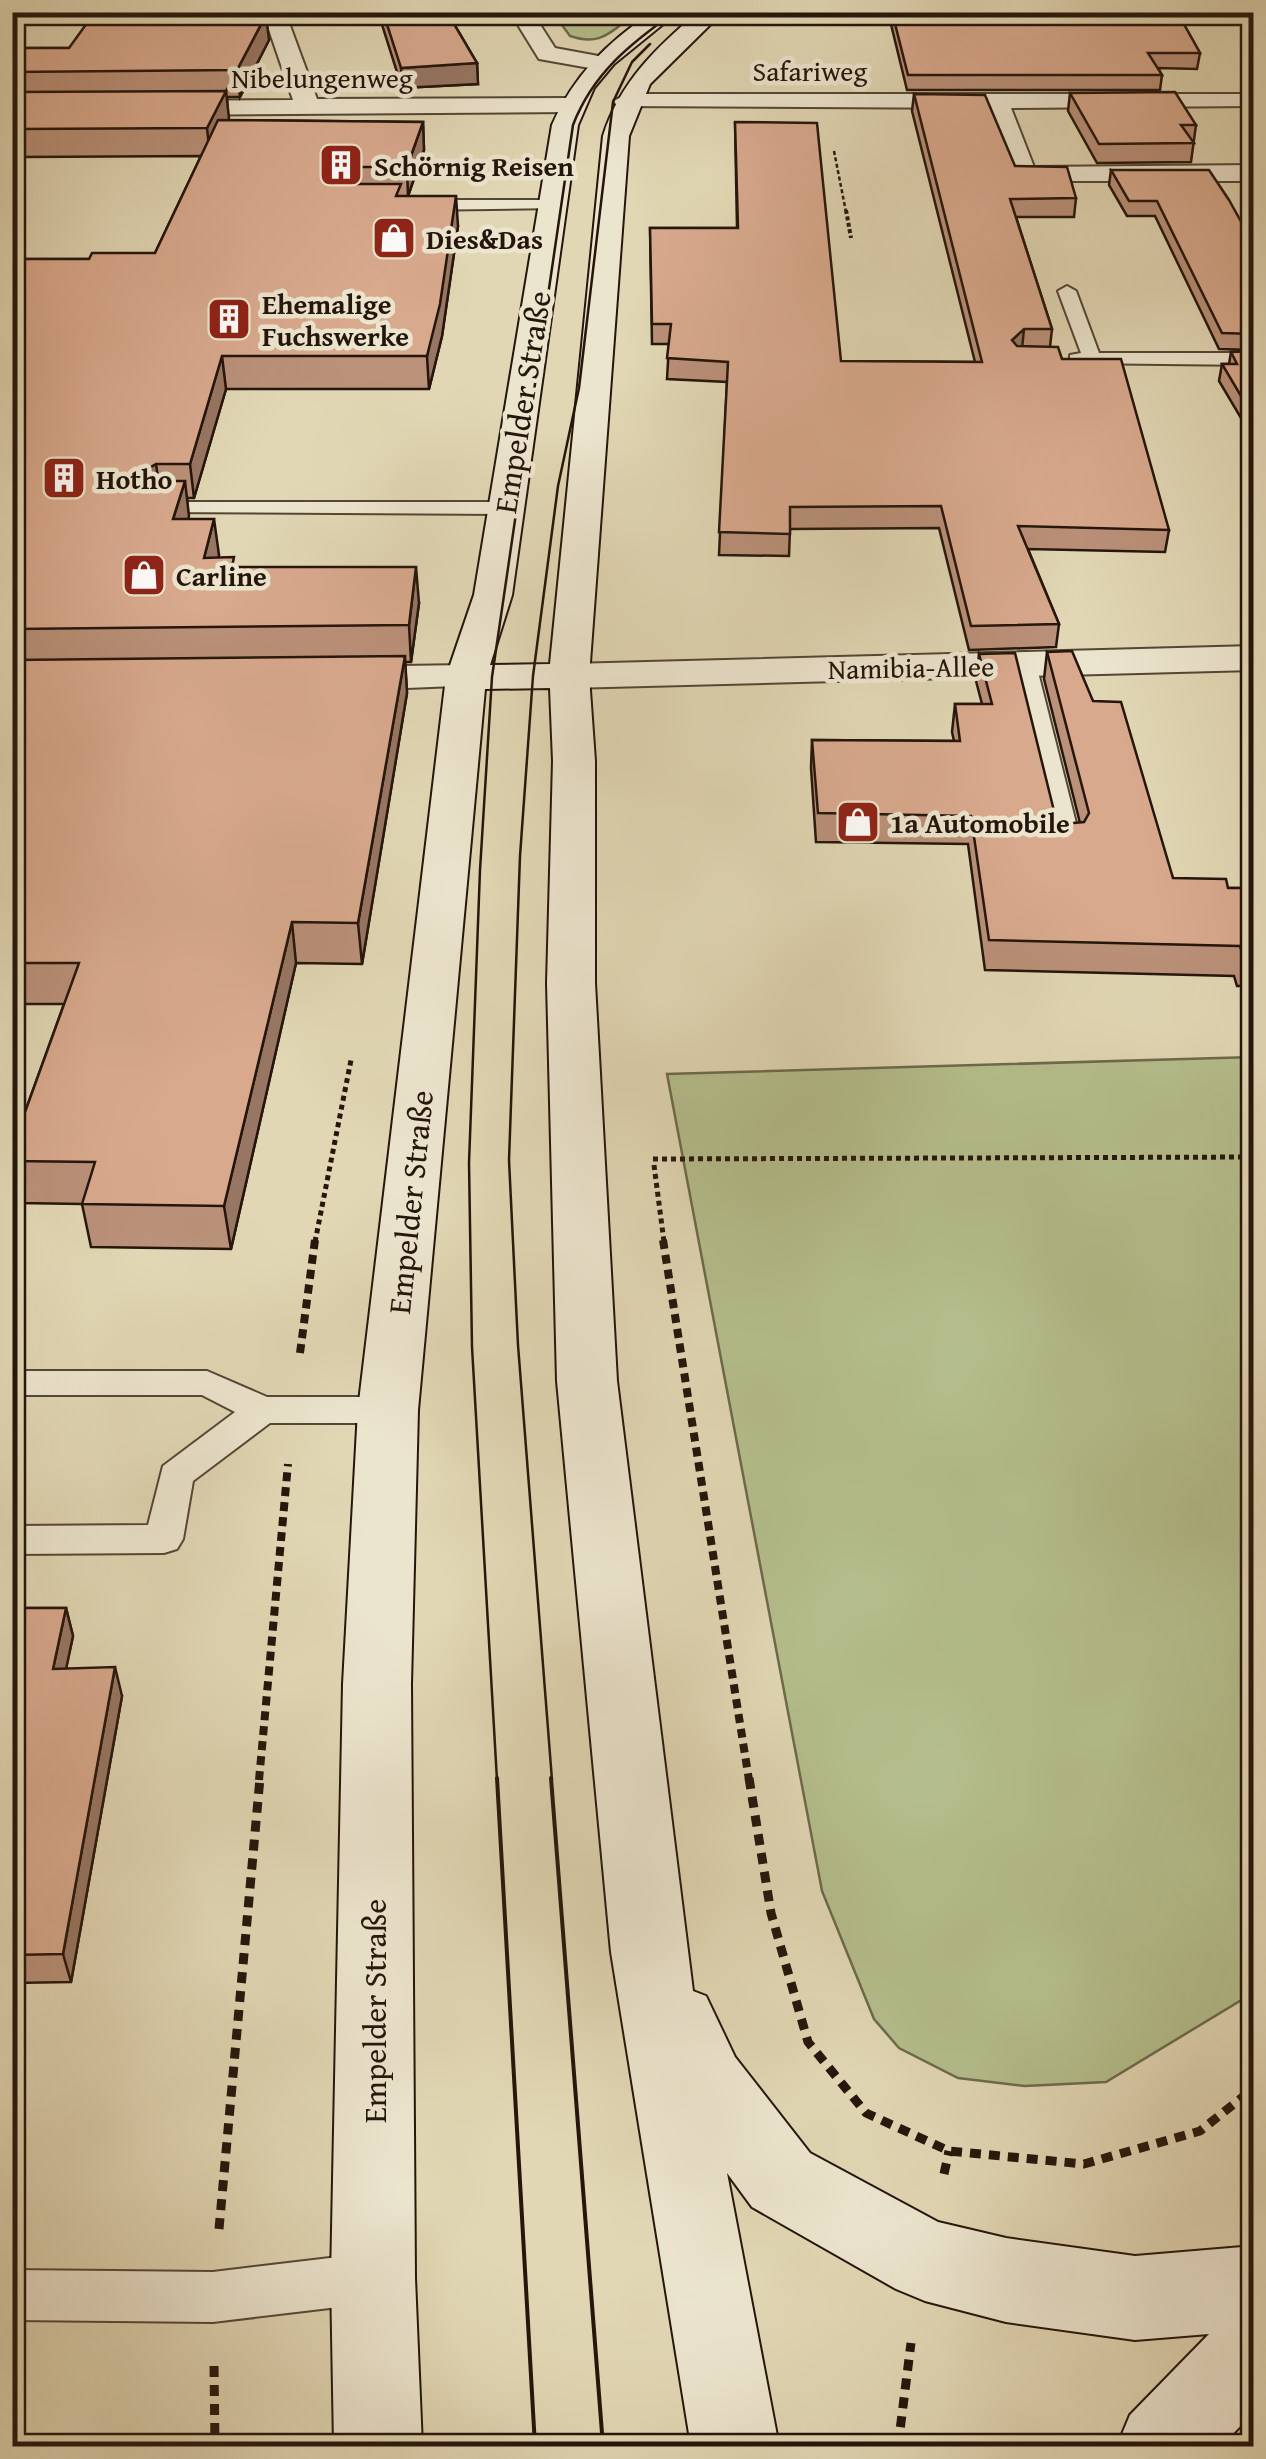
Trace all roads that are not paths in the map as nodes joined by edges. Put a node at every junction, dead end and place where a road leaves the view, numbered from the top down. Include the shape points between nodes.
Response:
1 (274, 12) edge
2 (520, 12) edge
3 (667, 12) edge
4 (712, 12) edge
5 (601, 63) junction
6 (995, 100) junction
7 (626, 101) junction
8 (1248, 101) edge
9 (572, 105) junction
10 (308, 108) junction
11 (12, 109) edge
12 (1254, 173) edge
13 (398, 205) edge
14 (552, 206) junction
15 (1067, 291) dead end
16 (1057, 359) edge
17 (1254, 359) edge
18 (1092, 360) junction
19 (161, 508) edge
20 (505, 508) junction
21 (1254, 658) edge
22 (1024, 664) junction
23 (568, 676) junction
24 (466, 677) junction
25 (292, 680) edge
26 (1068, 843) edge
27 (12, 1383) edge
28 (277, 1410) junction
29 (388, 1410) junction
30 (12, 1540) edge
31 (648, 1952) junction
32 (372, 2278) junction
33 (1254, 2288) edge
34 (12, 2295) edge
35 (1254, 2349) edge
36 (378, 2446) edge
37 (735, 2446) edge
38 (1161, 2446) edge

1 - 10 street
2 - 5 street via 547,54
3 - 5 street, Empelder Straße
4 - 7 street, Empelder Straße via 657,60
5 - 9 street, Empelder Straße
6 - 7 street, Safariweg
6 - 8 street, Safariweg
6 - 12 street via 1024,175
7 - 9 street, Safariweg
7 - 23 street, Empelder Straße via 616,136
9 - 10 street, Nibelungenweg
9 - 14 street, Empelder Straße
10 - 11 street, Nibelungenweg
13 - 14 lane
14 - 20 street, Empelder Straße
15 - 18 lane
16 - 18 lane
17 - 18 lane
19 - 20 lane
20 - 24 street, Empelder Straße via 493,595
21 - 22 street, Namibia-Allee
22 - 23 street, Namibia-Allee
22 - 26 lane
23 - 24 street, Namibia-Allee
23 - 31 street, Empelder Straße via 586,1381
24 - 25 street, Namibia-Allee
24 - 29 street, Empelder Straße
27 - 28 lane via 207,1384
28 - 29 lane
28 - 30 lane via 176,1475 164,1539
29 - 32 street, Empelder Straße via 377,1684
31 - 33 street via 707,2082 781,2180 925,2260 1006,2280 1134,2298
31 - 37 street, Empelder Straße
32 - 34 lane via 212,2297
32 - 36 street, Empelder Straße
35 - 38 street

